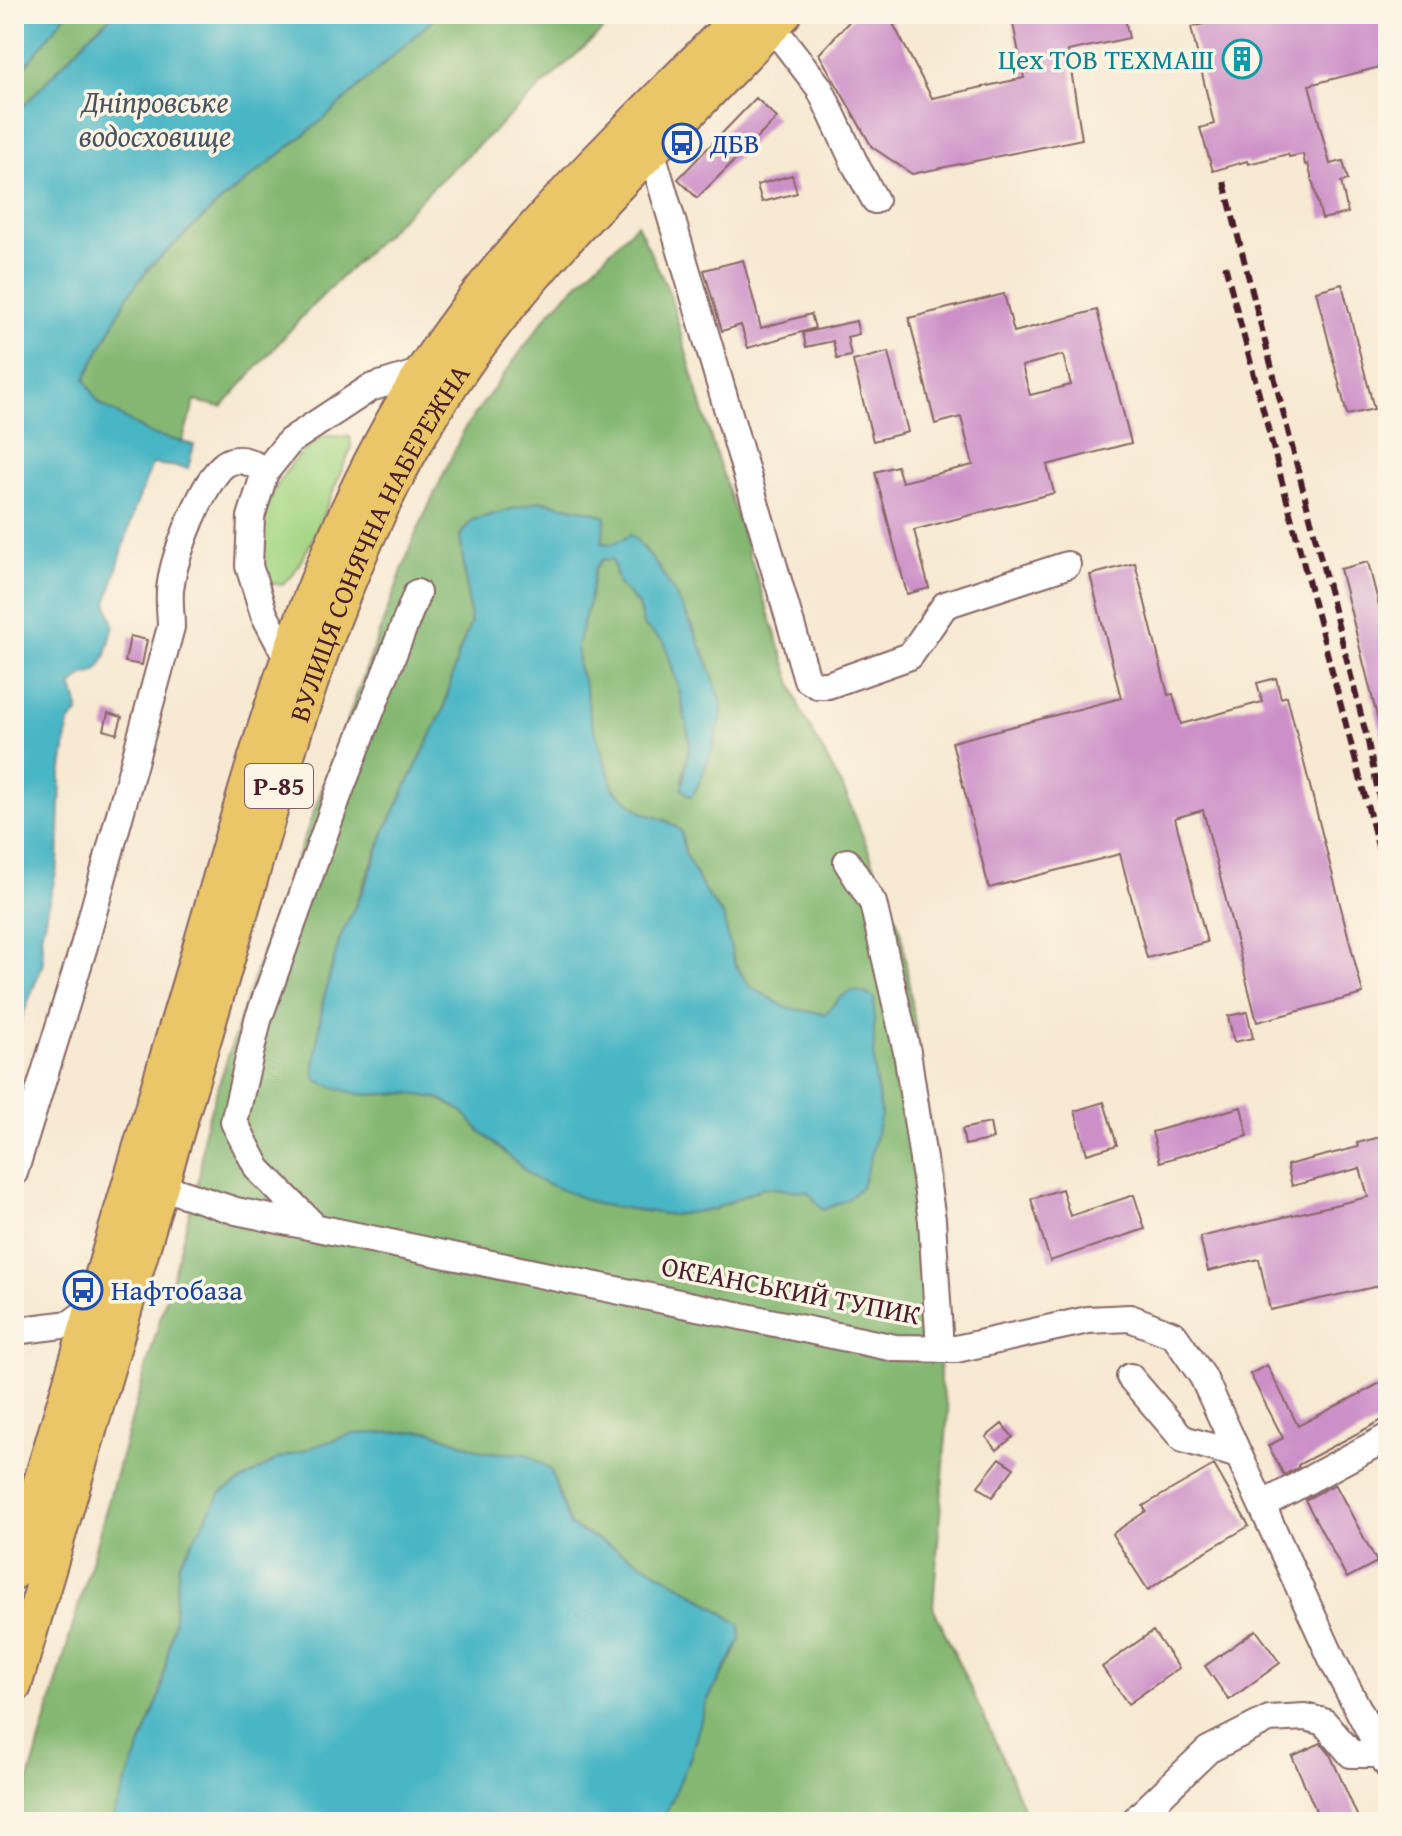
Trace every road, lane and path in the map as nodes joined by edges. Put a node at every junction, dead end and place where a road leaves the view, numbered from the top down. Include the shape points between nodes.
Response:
1 (766, 18) edge
2 (647, 155) junction
3 (875, 200) dead end
4 (422, 372) junction
5 (265, 472) junction
6 (1067, 565) dead end
7 (417, 593) dead end
8 (288, 660) junction
9 (847, 862) dead end
10 (14, 1173) edge
11 (160, 1186) junction
12 (315, 1227) junction
13 (93, 1307) junction
14 (14, 1331) edge
15 (940, 1349) junction
16 (1130, 1377) dead end
17 (1388, 1437) edge
18 (51, 1446) junction
19 (1239, 1455) junction
20 (1262, 1505) junction
21 (14, 1532) edge
22 (14, 1572) edge
23 (14, 1686) edge
24 (1385, 1760) edge
25 (1133, 1822) edge

1 - 2 main road, ВУЛИЦЯ СОНЯЧНА НАБЕРЕЖНА / Р-85
1 - 3 street via 819,87
1 - 4 main road, ВУЛИЦЯ СОНЯЧНА НАБЕРЕЖНА / Р-85 via 536,227
2 - 6 street via 655,163 807,679 828,685 910,656 945,605
2 - 11 main road, ВУЛИЦЯ СОНЯЧНА НАБЕРЕЖНА / Р-85 via 494,322 438,404 379,510 346,586 296,730
4 - 5 street via 370,388 290,441
4 - 8 main road, ВУЛИЦЯ СОНЯЧНА НАБЕРЕЖНА / Р-85 via 336,534
5 - 8 street via 251,517 249,566 264,614
5 - 10 street via 241,459 226,463 205,490 179,555 170,583 171,627 84,946
7 - 12 street via 258,1020 234,1122 258,1169
8 - 13 main road, ВУЛИЦЯ СОНЯЧНА НАБЕРЕЖНА / Р-85
9 - 15 street via 873,903 907,1052 932,1220
11 - 12 street, ОКЕАНСЬКИЙ ТУПИК via 236,1211
11 - 23 main road, ВУЛИЦЯ СОНЯЧНА НАБЕРЕЖНА / Р-85
12 - 15 street, ОКЕАНСЬКИЙ ТУПИК via 895,1348
13 - 14 street via 70,1324
13 - 18 main road, ВУЛИЦЯ СОНЯЧНА НАБЕРЕЖНА / Р-85
15 - 19 street, ОКЕАНСЬКИЙ ТУПИК via 1088,1320 1130,1318 1174,1335 1203,1377
16 - 19 street via 1183,1439
17 - 20 street
18 - 21 main road
18 - 22 main road, ВУЛИЦЯ СОНЯЧНА НАБЕРЕЖНА / Р-85
19 - 20 street, ОКЕАНСЬКИЙ ТУПИК
20 - 24 street, ОКЕАНСЬКИЙ ТУПИК
24 - 25 street via 1351,1754 1324,1722 1269,1719 1208,1750

